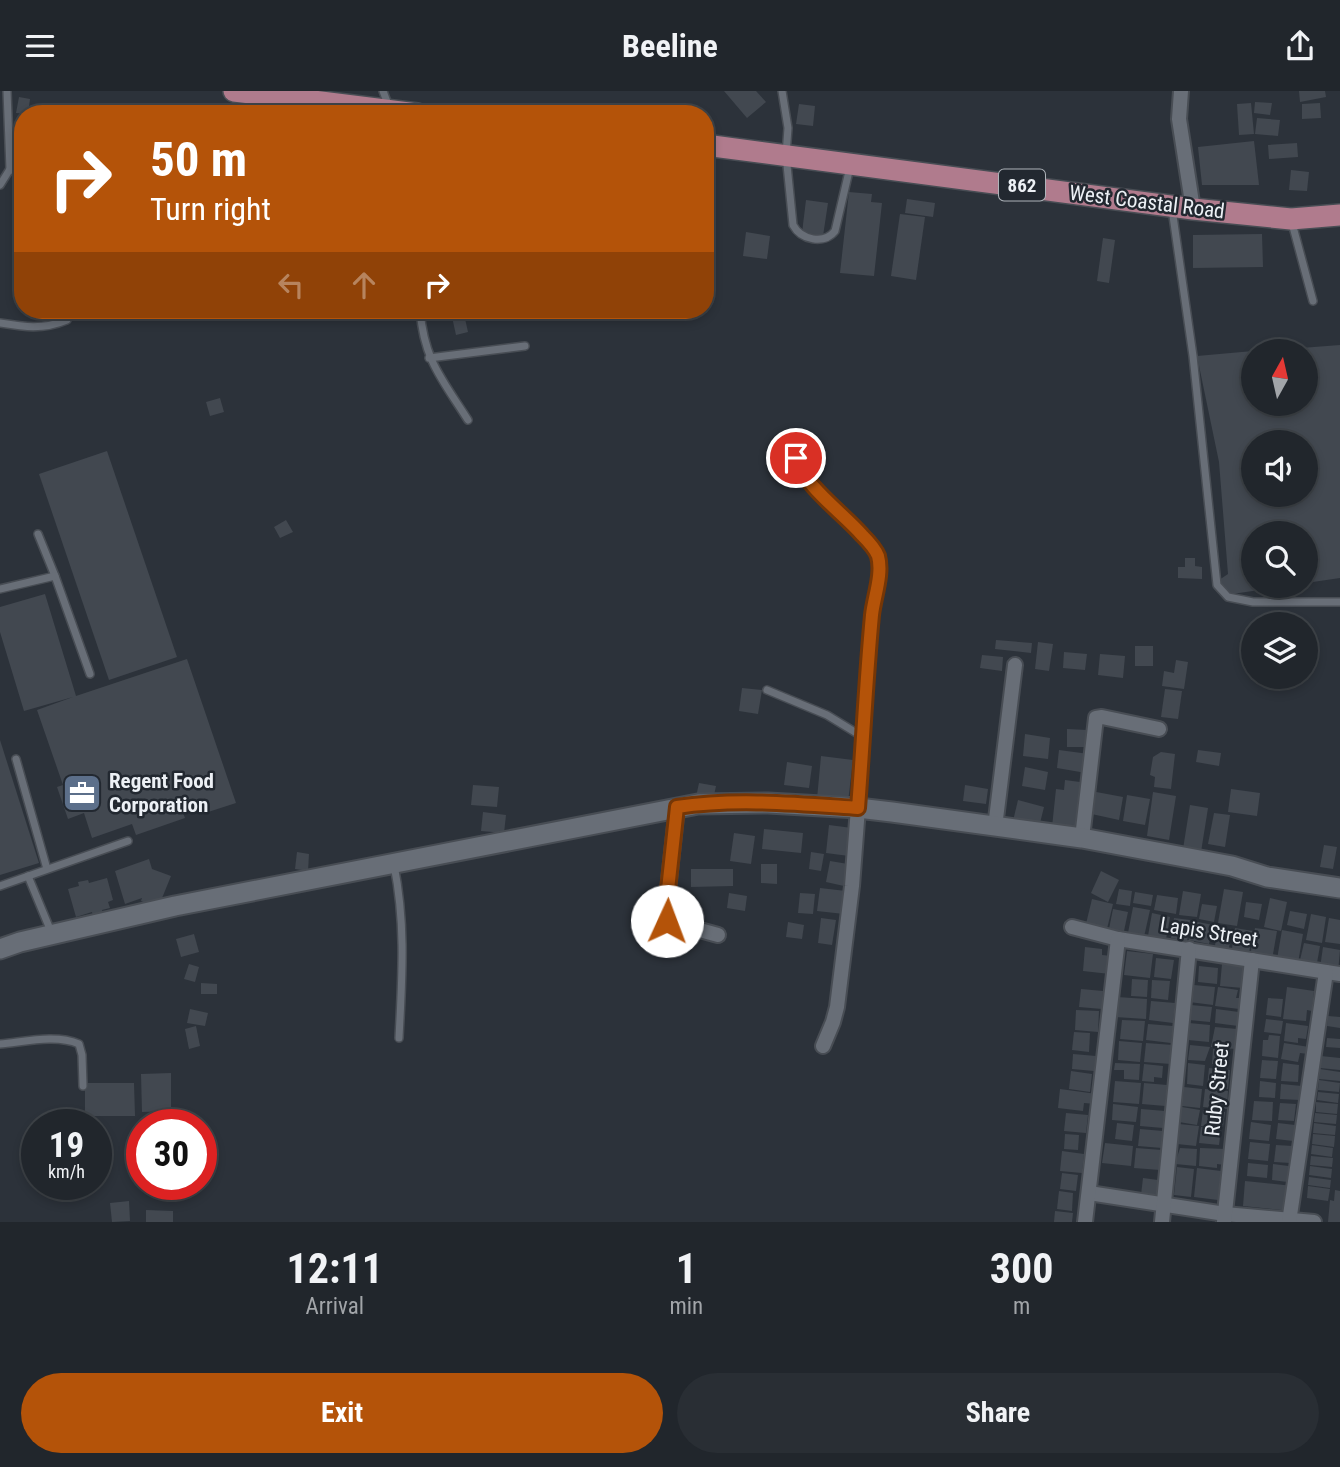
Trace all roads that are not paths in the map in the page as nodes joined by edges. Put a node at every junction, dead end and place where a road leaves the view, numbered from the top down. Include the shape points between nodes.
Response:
1 (7, 91) edge
2 (234, 91) edge
3 (782, 91) edge
4 (1181, 91) edge
5 (290, 105) edge
6 (714, 146) edge
7 (786, 155) junction
8 (851, 163) junction
9 (10, 169) junction
10 (14, 171) edge
11 (0, 184) edge
12 (1182, 207) junction
13 (1340, 215) edge
14 (1291, 219) junction
15 (1314, 301) dead end
16 (67, 319) edge
17 (421, 319) edge
18 (0, 323) edge
19 (525, 345) dead end
20 (429, 358) junction
21 (468, 420) dead end
22 (796, 458) dead end
23 (38, 534) dead end
24 (55, 576) junction
25 (0, 589) edge
26 (1340, 602) edge
27 (1015, 665) dead end
28 (90, 674) dead end
29 (766, 689) dead end
30 (1159, 729) dead end
31 (863, 737) junction
32 (16, 759) dead end
33 (677, 807) junction
34 (858, 808) junction
35 (995, 827) junction
36 (1082, 838) junction
37 (128, 841) dead end
38 (394, 865) junction
39 (47, 869) junction
40 (27, 876) junction
41 (0, 886) edge
42 (1340, 888) edge
43 (1072, 927) dead end
44 (52, 935) junction
45 (718, 935) dead end
46 (1118, 939) junction
47 (0, 949) edge
48 (1189, 949) junction
49 (1252, 960) junction
50 (1333, 973) edge
51 (399, 1038) dead end
52 (0, 1044) edge
53 (823, 1046) dead end
54 (83, 1086) dead end
55 (1089, 1193) junction
56 (1164, 1205) junction
57 (1224, 1218) edge
58 (1290, 1220) edge
59 (1085, 1222) edge
60 (1162, 1222) edge
61 (1314, 1222) edge

1 - 9 lane
2 - 5 main road
3 - 7 lane via 788,128
4 - 12 street
6 - 7 main road, West Coastal Road / 862
7 - 8 main road, West Coastal Road / 862
7 - 8 lane via 793,225 803,237 822,240 835,231
8 - 12 main road, West Coastal Road / 862
9 - 10 lane
9 - 11 lane
12 - 14 main road, West Coastal Road / 862
12 - 26 lane via 1216,585 1228,597 1253,603
13 - 14 main road, West Coastal Road / 862
14 - 15 lane
16 - 18 lane via 32,328
17 - 20 lane
19 - 20 lane
20 - 21 lane
22 - 31 lane via 800,469 878,556
23 - 24 lane
24 - 25 lane
24 - 28 lane
27 - 35 street
29 - 31 lane via 827,715
30 - 36 street via 1096,718
31 - 34 lane
32 - 39 lane
33 - 34 street via 768,803
33 - 38 street
33 - 45 street via 667,921
34 - 35 street
34 - 53 street via 837,1007
35 - 36 street
36 - 42 street
37 - 39 lane
38 - 44 street via 175,906
38 - 51 lane via 402,902
39 - 40 lane
40 - 41 lane
40 - 44 lane
43 - 46 street, Lapis Street
44 - 47 street
46 - 48 street, Lapis Street
46 - 55 street
48 - 49 street, Lapis Street
48 - 56 street
49 - 50 street, Lapis Street
49 - 57 street, Ruby Street
50 - 58 street
52 - 54 lane via 70,1040 79,1044
55 - 56 street
55 - 59 street
56 - 57 street
56 - 60 street
57 - 58 street
58 - 61 street

